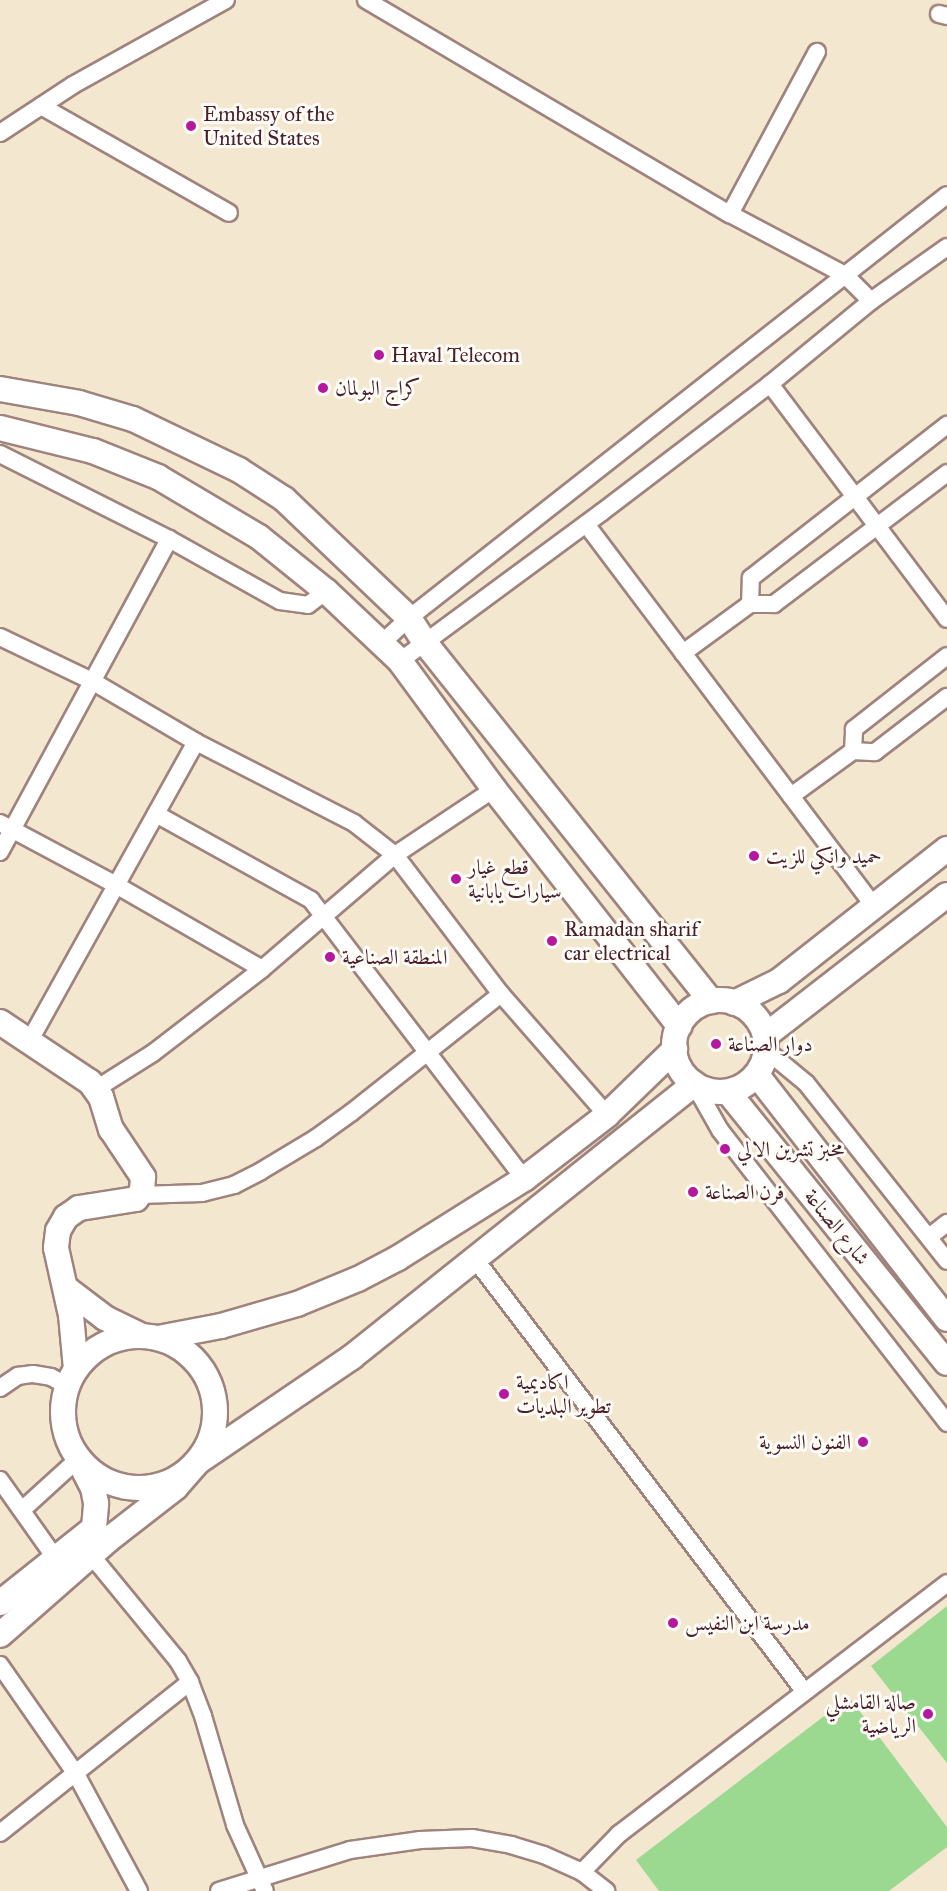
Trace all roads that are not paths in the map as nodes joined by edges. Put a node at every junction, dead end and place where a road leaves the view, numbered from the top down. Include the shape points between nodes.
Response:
1 (226, 0) edge
2 (366, 0) edge
3 (817, 52) dead end
4 (41, 106) junction
5 (0, 133) edge
6 (947, 195) edge
7 (229, 213) dead end
8 (730, 214) junction
9 (947, 248) edge
10 (845, 275) junction
11 (871, 301) junction
12 (770, 384) junction
13 (0, 389) edge
14 (947, 425) edge
15 (0, 428) edge
16 (0, 454) edge
17 (947, 473) edge
18 (855, 496) junction
19 (586, 524) junction
20 (877, 526) junction
21 (169, 539) junction
22 (326, 591) junction
23 (750, 604) junction
24 (408, 618) junction
25 (947, 619) edge
26 (0, 637) edge
27 (381, 644) junction
28 (426, 644) junction
29 (683, 653) junction
30 (947, 656) edge
31 (400, 661) junction
32 (92, 681) junction
33 (947, 697) edge
34 (196, 742) junction
35 (853, 751) junction
36 (494, 789) junction
37 (791, 796) junction
38 (156, 814) junction
39 (6, 826) edge
40 (947, 849) edge
41 (0, 852) edge
42 (395, 855) junction
43 (116, 885) junction
44 (947, 895) edge
45 (874, 906) junction
46 (324, 915) junction
47 (262, 969) junction
48 (501, 993) junction
49 (723, 1002) junction
50 (0, 1022) edge
51 (677, 1038) junction
52 (30, 1040) junction
53 (765, 1043) junction
54 (428, 1051) junction
55 (757, 1075) junction
56 (694, 1084) junction
57 (96, 1089) junction
58 (728, 1092) junction
59 (607, 1115) junction
60 (524, 1179) junction
61 (139, 1195) junction
62 (947, 1223) edge
63 (929, 1237) junction
64 (475, 1259) junction
65 (947, 1261) edge
66 (67, 1289) junction
67 (947, 1319) edge
68 (149, 1337) junction
69 (947, 1363) edge
70 (72, 1377) junction
71 (0, 1388) edge
72 (947, 1424) edge
73 (78, 1459) junction
74 (199, 1461) junction
75 (0, 1480) edge
76 (22, 1510) junction
77 (91, 1555) junction
78 (56, 1559) junction
79 (947, 1582) edge
80 (0, 1603) edge
81 (0, 1635) edge
82 (0, 1665) edge
83 (190, 1682) junction
84 (805, 1692) junction
85 (76, 1774) junction
86 (1, 1831) edge
87 (582, 1872) junction
88 (262, 1885) edge
89 (139, 1891) edge
90 (219, 1891) edge
91 (606, 1891) edge

1 - 4 street
2 - 8 street
3 - 8 street
4 - 5 street
4 - 7 street
6 - 10 street
8 - 10 street
9 - 11 street
10 - 11 street
10 - 24 street
11 - 12 street
12 - 18 street
12 - 19 street
13 - 24 street via 79,403 133,419 258,480 284,499
14 - 18 street
15 - 22 street via 93,451 159,477 260,537
16 - 21 street
17 - 20 street
18 - 20 street
18 - 23 street via 751,578
19 - 28 street
19 - 29 street
20 - 23 street via 774,604
20 - 25 street
21 - 22 street via 280,601 308,605
21 - 32 street
22 - 27 street
23 - 29 street
24 - 27 street
24 - 28 street
26 - 32 street
27 - 31 street
28 - 31 street
28 - 49 street
29 - 37 street
30 - 35 street via 854,729
31 - 36 street
32 - 34 street
32 - 39 street
33 - 35 street via 874,752
34 - 38 street
34 - 42 street via 354,823
35 - 37 street
36 - 42 street
36 - 51 street
37 - 45 street
38 - 43 street
38 - 46 street via 311,900
39 - 41 street
39 - 43 street
40 - 45 street
42 - 46 street
42 - 48 street
43 - 47 street
43 - 52 street
44 - 53 street
45 - 49 street via 779,981
46 - 47 street
46 - 54 street
47 - 57 street via 153,1053
48 - 54 street
48 - 59 street
49 - 51 street via 687,1015
49 - 53 street via 754,1016
50 - 52 street
51 - 56 street via 680,1069
51 - 59 street
52 - 57 street via 83,1075
53 - 55 street
53 - 63 street via 806,1083
54 - 60 street
54 - 61 street via 316,1138 248,1179 202,1193
55 - 58 street
55 - 67 street
56 - 58 street via 710,1091
56 - 64 street
56 - 72 street via 720,1130
57 - 61 street via 111,1130 142,1177
58 - 69 street, شارع الصناعة
59 - 60 street
60 - 68 street via 358,1280 252,1317
61 - 66 street via 132,1201 86,1205 66,1217 58,1231 56,1248
62 - 63 street
63 - 65 street
64 - 74 street via 352,1357
64 - 84 street
66 - 68 street via 105,1318
66 - 70 street
68 - 70 street via 121,1338 104,1344 88,1355
68 - 74 street via 178,1346 208,1378 215,1399 215,1421 210,1442
70 - 71 street via 18,1376
70 - 73 street via 63,1405 63,1424
73 - 74 street via 115,1486 138,1490 161,1486 182,1476
73 - 76 street
73 - 78 street via 93,1488 94,1528
74 - 77 street via 176,1487
75 - 76 street
76 - 78 street
77 - 81 street
77 - 83 street via 178,1661
78 - 80 street
79 - 84 street
82 - 85 street
83 - 85 street
83 - 88 street via 235,1825
84 - 87 street via 619,1834
85 - 86 street
85 - 89 street
87 - 88 street via 511,1845 447,1838 350,1850
87 - 91 street
88 - 90 street

